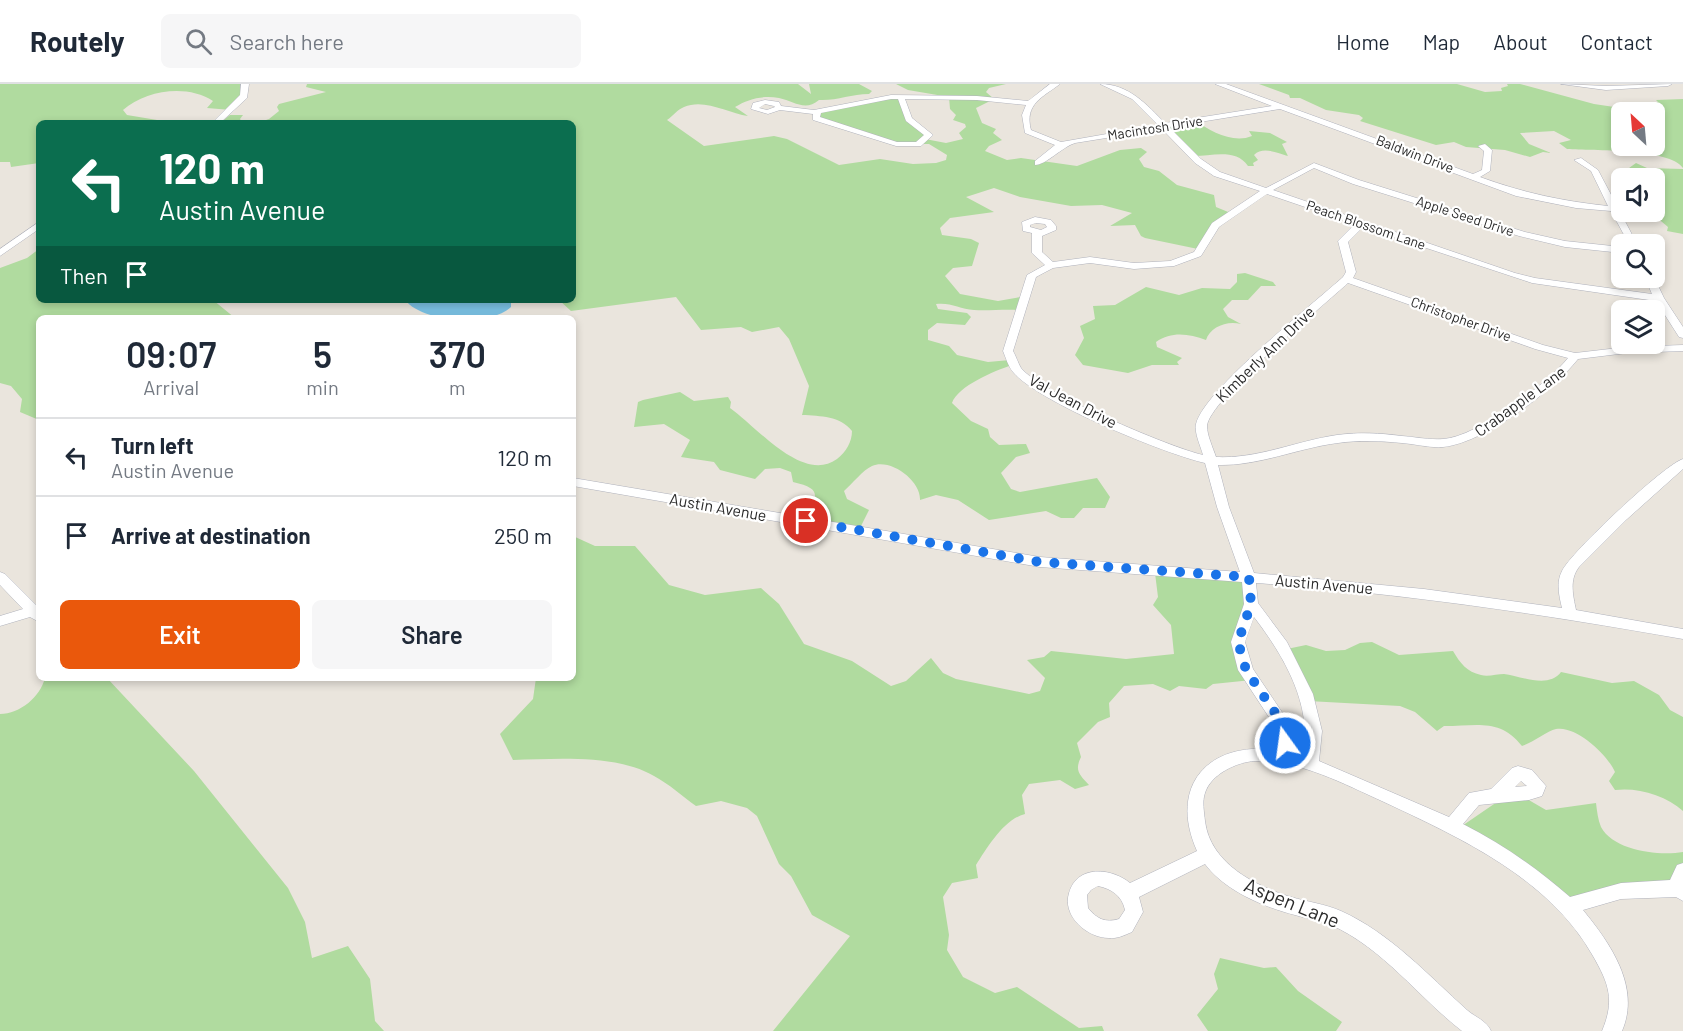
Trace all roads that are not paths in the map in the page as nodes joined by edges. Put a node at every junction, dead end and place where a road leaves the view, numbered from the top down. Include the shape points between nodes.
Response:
1 (244, 84) edge
2 (1056, 84) edge
3 (1104, 84) edge
4 (1219, 84) edge
5 (1565, 84) edge
6 (1668, 84) edge
7 (901, 97) junction
8 (1030, 103) junction
9 (1278, 107) junction
10 (779, 108) dead end
11 (816, 112) junction
12 (219, 120) edge
13 (1164, 126) junction
14 (1061, 146) junction
15 (1482, 146) dead end
16 (1578, 160) dead end
17 (1038, 163) dead end
18 (1474, 177) junction
19 (1266, 191) junction
20 (1611, 203) edge
21 (1611, 208) edge
22 (1361, 224) junction
23 (36, 227) edge
24 (1037, 233) dead end
25 (1611, 249) edge
26 (0, 253) edge
27 (1051, 265) junction
28 (1347, 279) junction
29 (1654, 288) edge
30 (1659, 298) junction
31 (1683, 335) edge
32 (1683, 348) edge
33 (1575, 356) junction
34 (1211, 461) junction
35 (1683, 463) edge
36 (576, 483) edge
37 (0, 577) edge
38 (1249, 577) junction
39 (1251, 604) junction
40 (36, 613) edge
41 (1570, 614) junction
42 (0, 621) edge
43 (1683, 634) edge
44 (1283, 757) junction
45 (1310, 764) junction
46 (1495, 796) dead end
47 (1452, 825) junction
48 (1206, 855) junction
49 (1682, 884) edge
50 (1129, 893) dead end
51 (1568, 906) junction
52 (1481, 1031) edge
53 (1612, 1031) edge

1 - 12 street via 244,96
2 - 8 street via 1040,91
3 - 13 street, Peach Blossom Lane via 1129,93
4 - 9 street, Baldwin Drive
5 - 6 street via 1606,88
7 - 8 street
7 - 11 street
7 - 11 street via 909,119 928,135 918,144 896,144 816,118
8 - 14 street via 1026,116 1028,131
9 - 13 street, Macintosh Drive
9 - 18 street, Baldwin Drive
10 - 11 street
13 - 14 street, Macintosh Drive
13 - 19 street, Peach Blossom Lane via 1207,169
14 - 17 street, Macintosh Drive
15 - 18 street via 1488,150 1486,171
16 - 20 street via 1593,170
18 - 21 street, Baldwin Drive via 1546,201
19 - 22 street, Peach Blossom Lane
19 - 25 street, Apple Seed Drive via 1314,165 1522,234
19 - 27 street via 1215,225 1198,254 1171,264 1134,266 1090,260
22 - 28 street via 1343,240 1351,272
22 - 30 street, Peach Blossom Lane via 1535,281
23 - 26 street
24 - 27 street via 1037,253
27 - 34 street, Val Jean Drive via 1032,274 1008,351 1017,370 1035,385 1095,415 1180,452
28 - 33 street, Christopher Drive
28 - 34 street, Kimberly Ann Drive via 1248,366 1207,411 1201,426
29 - 30 street
30 - 31 street
32 - 33 street, Crabapple Lane
33 - 34 street, Crabapple Lane via 1543,387 1463,440 1443,444 1376,436 1338,439 1236,460
34 - 38 street, Kimberly Ann Drive
35 - 41 street via 1599,538 1569,571 1565,594
36 - 38 street, Austin Avenue via 1040,562
37 - 40 street
38 - 39 street
38 - 41 street, Austin Avenue via 1424,594
39 - 44 street via 1238,642 1246,670 1286,729
39 - 45 street via 1306,694 1315,729
40 - 42 street
41 - 43 street, Austin Avenue
44 - 45 street
44 - 48 street via 1243,756 1217,765 1197,789 1195,823
45 - 47 street
46 - 47 street via 1470,801
47 - 51 street via 1516,865
48 - 50 street
48 - 52 street, Aspen Lane via 1246,889 1335,918 1379,945
49 - 51 street via 1621,891
51 - 53 street via 1604,954 1619,987 1621,1016

